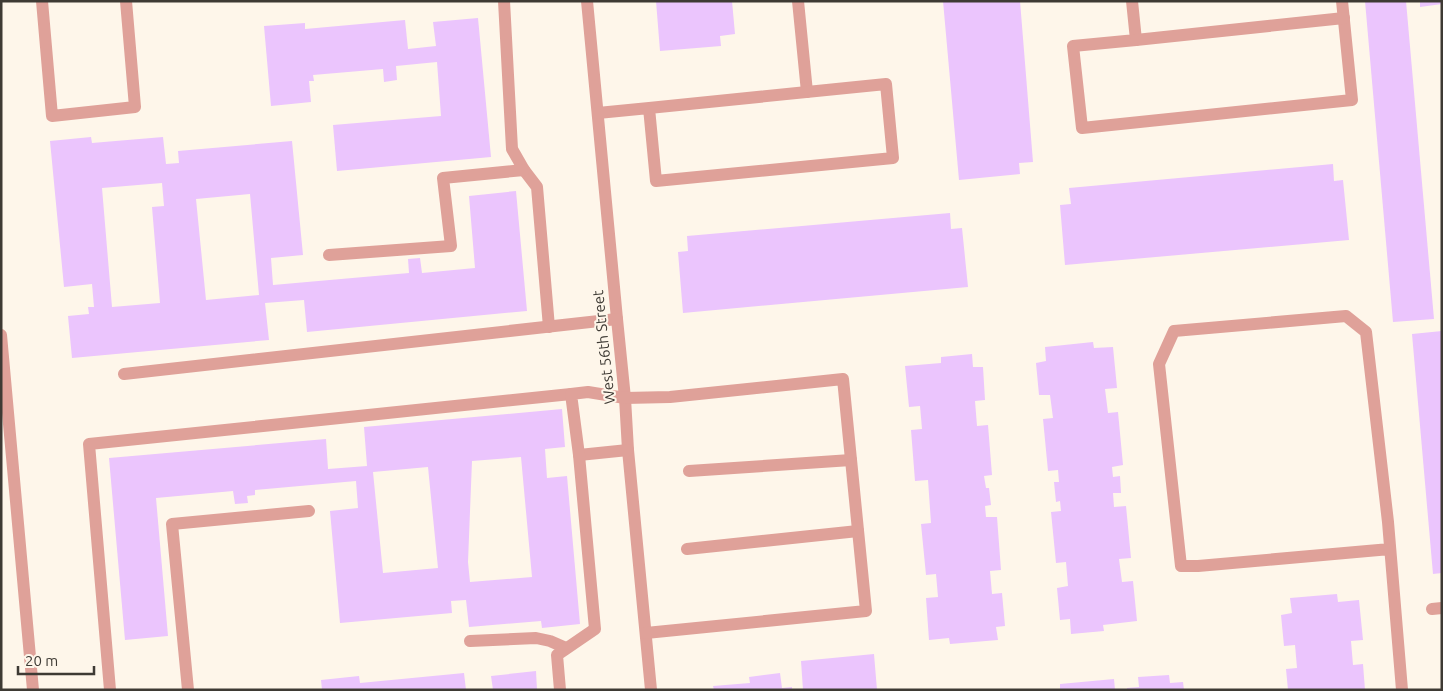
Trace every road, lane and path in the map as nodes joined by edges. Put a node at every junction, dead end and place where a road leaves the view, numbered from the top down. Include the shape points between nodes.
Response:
1 (42, 1) edge
2 (126, 1) edge
3 (504, 1) edge
4 (587, 1) edge
5 (798, 1) edge
6 (1132, 1) edge
7 (1342, 1) edge
8 (1344, 18) junction
9 (1136, 40) junction
10 (807, 92) junction
11 (649, 108) junction
12 (598, 113) junction
13 (524, 170) junction
14 (330, 255) dead end
15 (617, 319) junction
16 (549, 327) junction
17 (1, 335) edge
18 (124, 374) dead end
19 (571, 394) junction
20 (626, 398) junction
21 (628, 450) junction
22 (580, 454) junction
23 (851, 460) junction
24 (689, 471) dead end
25 (309, 511) dead end
26 (858, 531) junction
27 (687, 549) dead end
28 (1390, 549) junction
29 (646, 633) junction
30 (470, 641) dead end
31 (566, 648) junction
32 (33, 690) edge
33 (110, 690) edge
34 (188, 690) edge
35 (560, 690) edge
36 (651, 690) edge
37 (1402, 690) edge

1 - 2 street via 52,116 135,107
3 - 13 street via 512,149
4 - 12 street, West 56th Street
5 - 10 street
6 - 9 street
7 - 8 street
8 - 9 street
8 - 9 street via 1352,100 1082,128 1073,46
10 - 11 street
10 - 11 street via 886,84 893,158 656,181
11 - 12 street
12 - 15 street, West 56th Street
13 - 14 street via 443,178 450,246
13 - 16 street via 537,187
15 - 16 street
15 - 20 street, West 56th Street
16 - 18 street
17 - 32 street
19 - 20 street via 588,392
19 - 22 street
19 - 33 street via 89,444
20 - 21 street, West 56th Street
20 - 23 street via 670,397 843,379
21 - 22 street
21 - 29 street, West 56th Street
22 - 31 street via 595,629
23 - 24 street
23 - 26 street
25 - 34 street via 172,524
26 - 27 street
26 - 29 street via 866,611
28 - 28 street via 1366,332 1346,316 1174,332 1159,364 1181,566
28 - 37 street
29 - 36 street, West 56th Street
30 - 31 street via 536,638
31 - 35 street via 557,655

